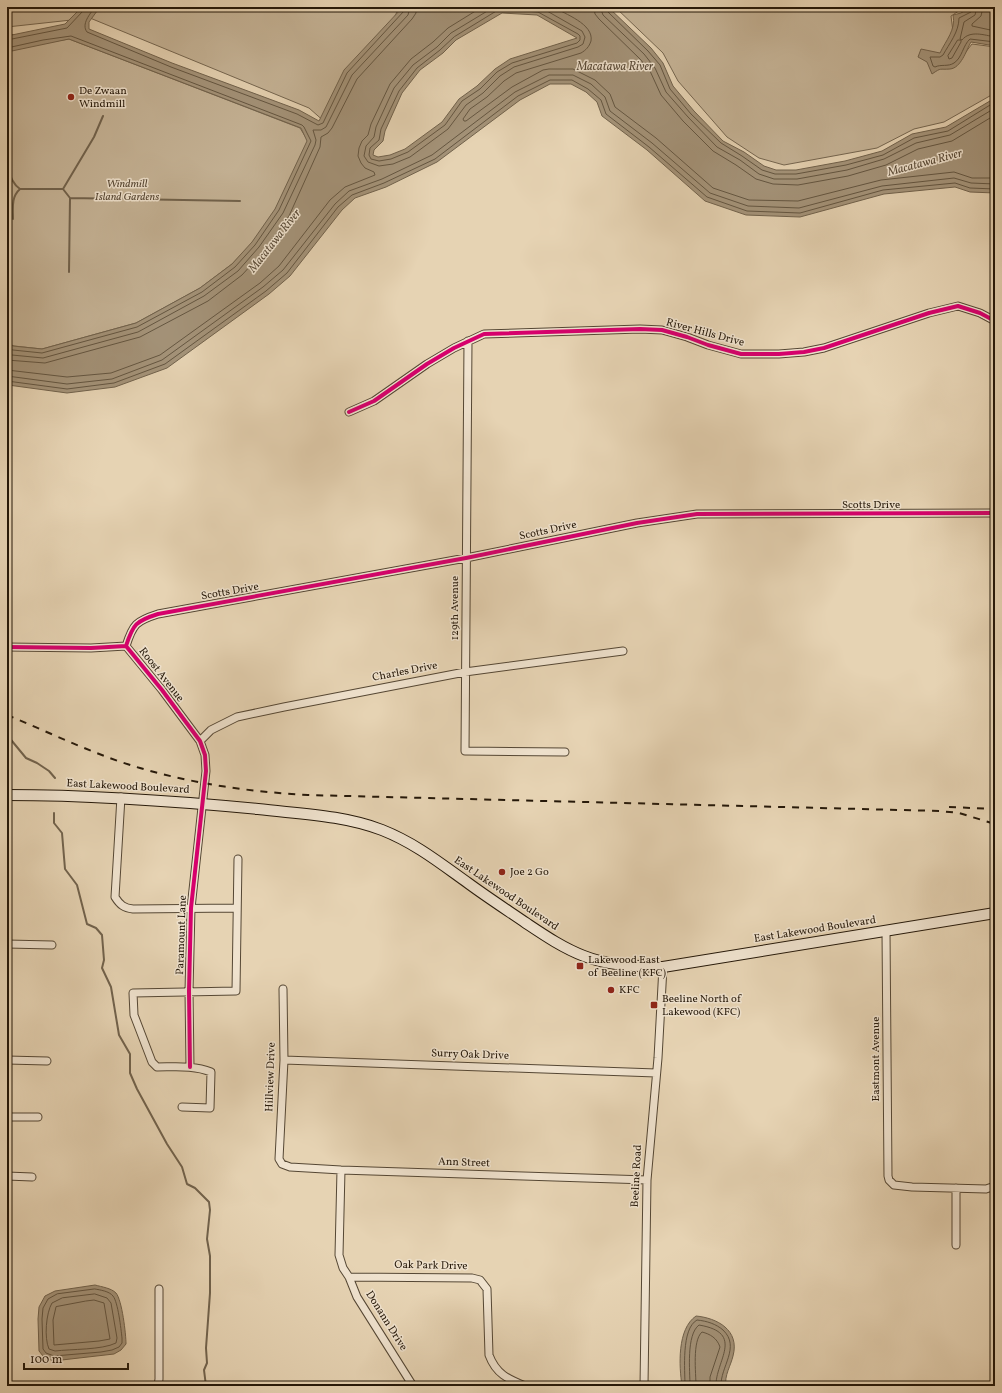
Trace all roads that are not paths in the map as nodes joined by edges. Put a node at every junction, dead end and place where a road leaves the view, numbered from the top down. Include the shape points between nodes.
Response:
1 (995, 321) edge
2 (468, 342) junction
3 (349, 412) dead end
4 (995, 513) edge
5 (466, 558) junction
6 (126, 646) junction
7 (7, 647) edge
8 (623, 651) dead end
9 (466, 672) junction
10 (200, 741) junction
11 (565, 752) dead end
12 (7, 795) edge
13 (121, 797) junction
14 (202, 803) junction
15 (238, 859) dead end
16 (191, 908) junction
17 (237, 908) junction
18 (995, 913) edge
19 (886, 930) junction
20 (7, 944) edge
21 (52, 945) dead end
22 (663, 967) junction
23 (283, 989) dead end
24 (189, 991) junction
25 (7, 1060) edge
26 (284, 1060) junction
27 (47, 1061) dead end
28 (190, 1067) junction
29 (656, 1073) junction
30 (182, 1107) dead end
31 (7, 1117) edge
32 (38, 1117) dead end
33 (282, 1164) joint
34 (341, 1170) junction
35 (7, 1176) edge
36 (32, 1177) dead end
37 (646, 1180) junction
38 (995, 1186) edge
39 (956, 1188) junction
40 (956, 1245) dead end
41 (349, 1277) junction
42 (159, 1289) dead end
43 (158, 1386) edge
44 (413, 1386) edge
45 (525, 1386) edge
46 (644, 1386) edge

1 - 2 street, River Hills Drive via 958,306 929,312 824,348 779,354 741,354 662,330 640,329 493,333 484,334
2 - 3 street, River Hills Drive via 427,364 374,401
2 - 5 street, 129th Avenue
4 - 5 street, Scotts Drive via 697,514 636,523
5 - 6 street, Scotts Drive via 158,614 141,619 131,632
5 - 9 street, 129th Avenue
6 - 7 street, Roost Avenue
6 - 10 street, Roost Avenue
8 - 9 street, Charles Drive
9 - 10 street, Charles Drive via 237,717 211,730
9 - 11 street, 129th Avenue via 465,751
10 - 14 street, Roost Avenue via 206,770
12 - 13 main road, East Lakewood Boulevard
13 - 14 main road, East Lakewood Boulevard
13 - 16 street via 115,897 120,905 126,909
14 - 16 street, Paramount Lane
14 - 22 main road, East Lakewood Boulevard via 336,818 366,824 420,848 552,940 583,956 619,965
15 - 17 street
16 - 17 street
16 - 24 street, Paramount Lane
17 - 24 street via 236,991
18 - 19 main road, East Lakewood Boulevard
19 - 22 main road, East Lakewood Boulevard
19 - 39 street, Eastmont Avenue via 888,1176 894,1185
20 - 21 street
22 - 29 street, Beeline Road
23 - 26 street, Hillview Drive
24 - 28 street, Paramount Lane
24 - 28 street via 133,993 134,1015 152,1062 157,1067
25 - 27 street
26 - 29 street, Surry Oak Drive
26 - 33 street, Hillview Drive via 279,1158
28 - 30 street via 211,1072 210,1108
29 - 37 street, Beeline Road
31 - 32 street
33 - 34 street, Ann Street via 290,1167
34 - 37 street, Ann Street
34 - 41 street, Donann Drive via 339,1255
35 - 36 street
37 - 46 street, Beeline Road
38 - 39 street via 986,1189
39 - 40 street
41 - 44 street, Donann Drive via 357,1297
41 - 45 street, Oak Park Drive via 480,1280 487,1289 489,1355 492,1364 510,1380
42 - 43 street

